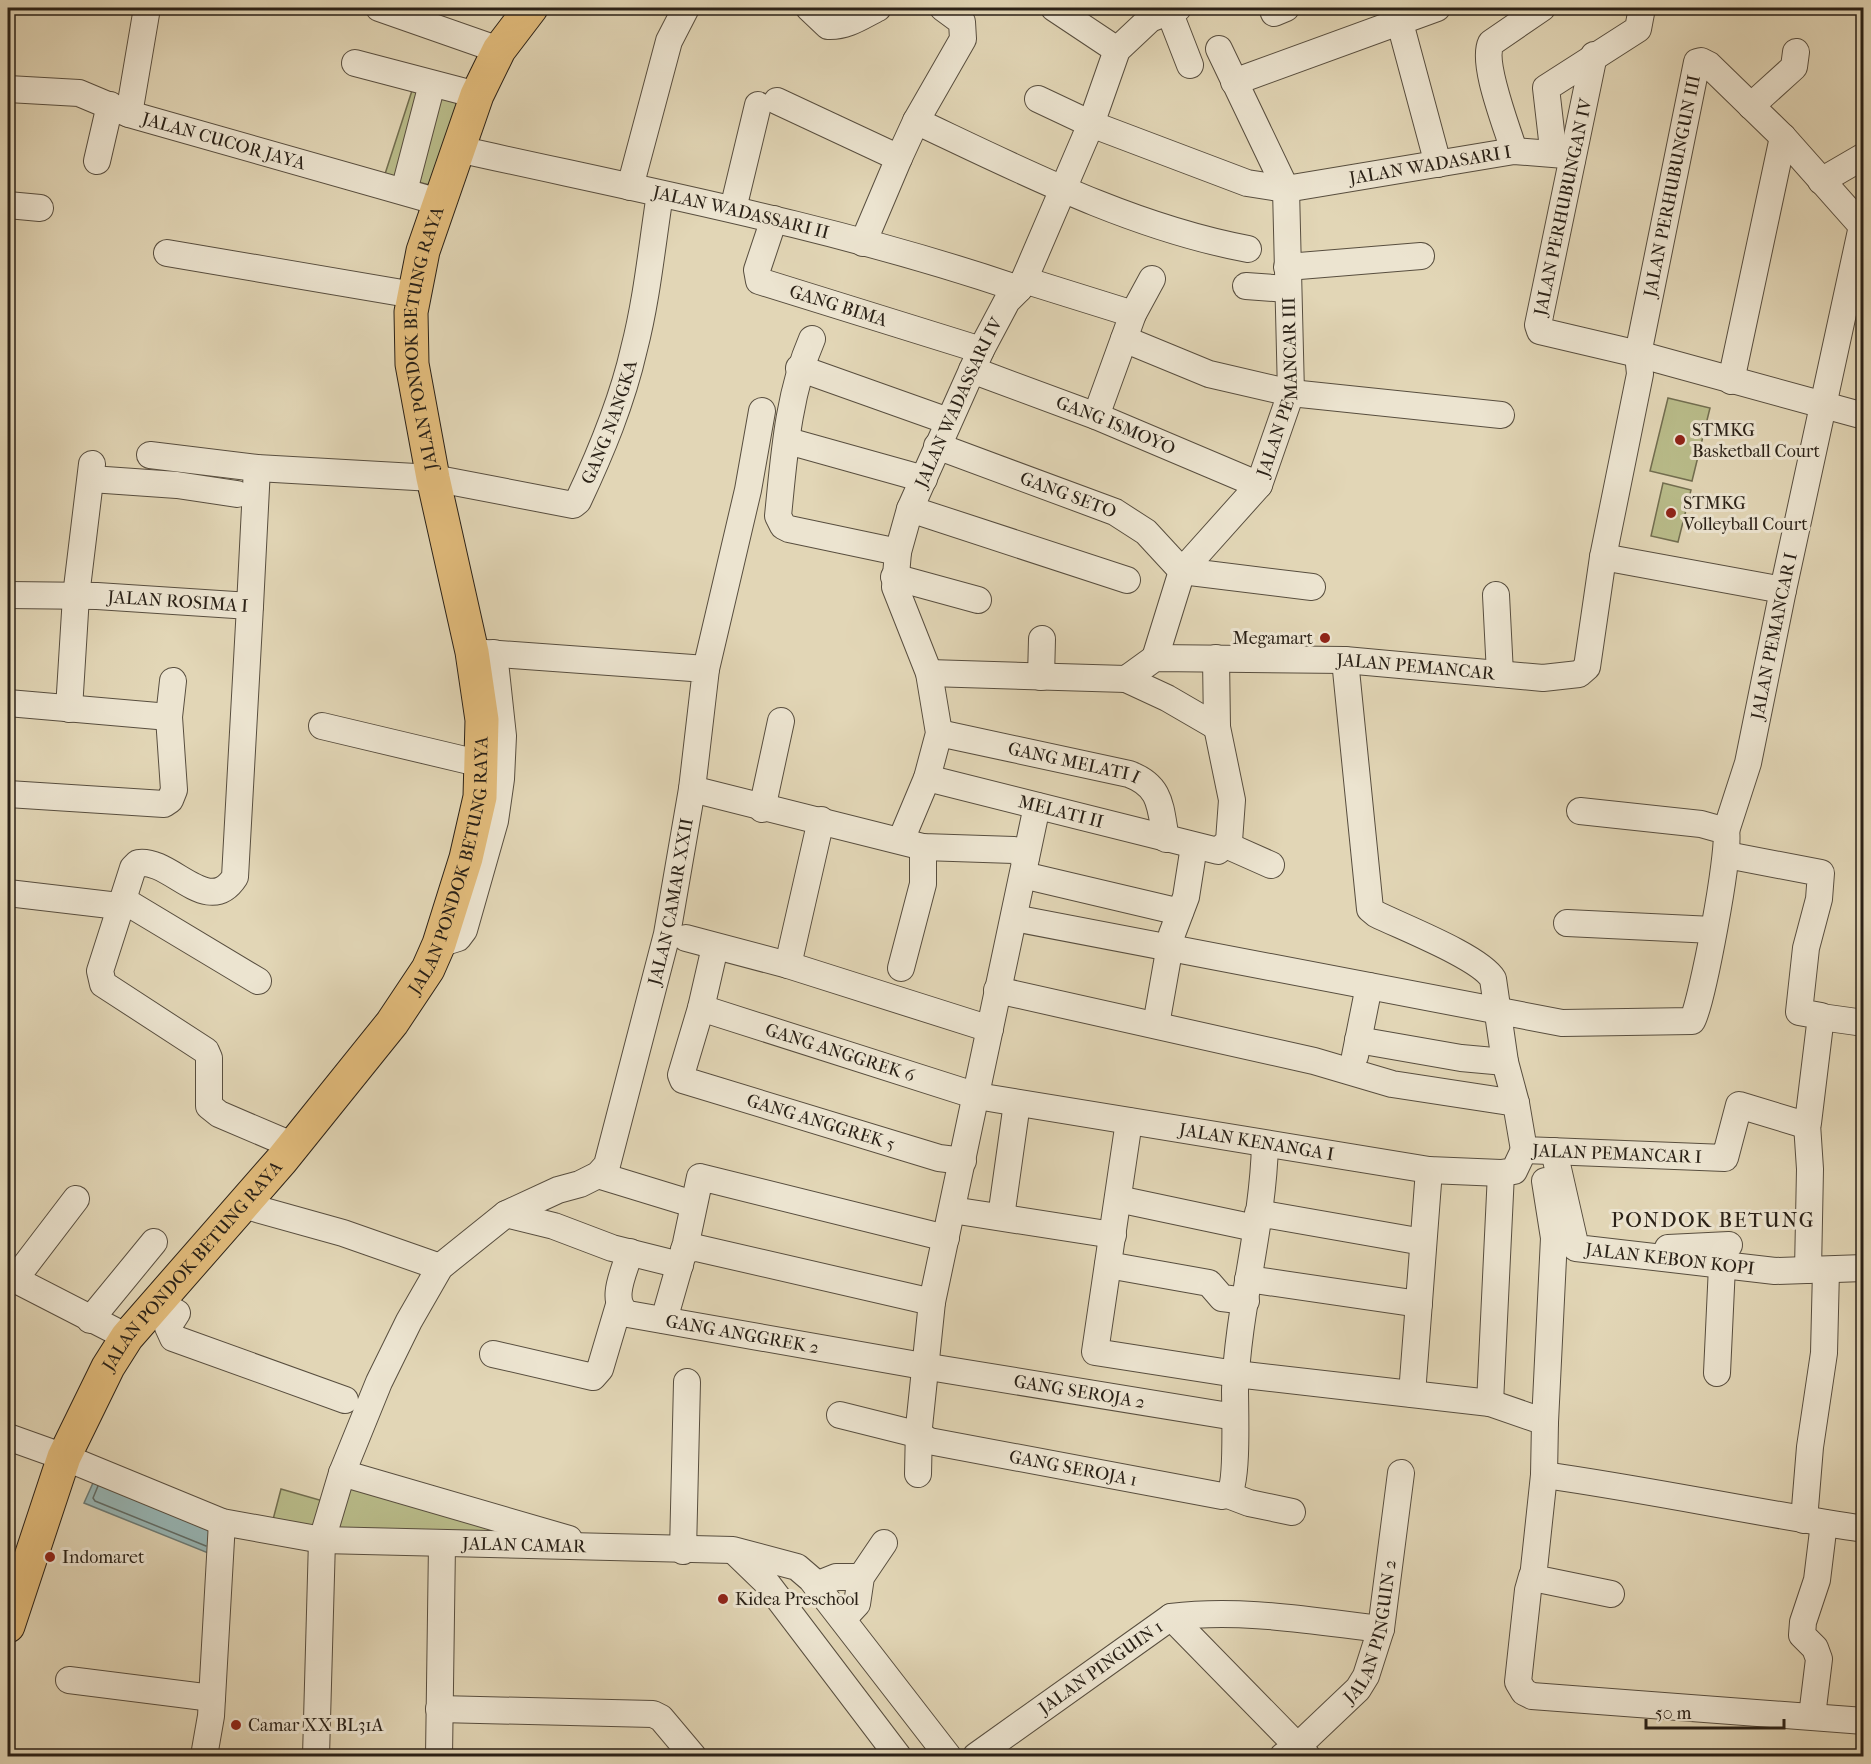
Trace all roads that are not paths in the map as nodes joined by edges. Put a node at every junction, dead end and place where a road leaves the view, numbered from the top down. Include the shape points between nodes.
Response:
1 (144, 8) edge
2 (380, 8) edge
3 (531, 8) edge
4 (686, 8) edge
5 (810, 8) edge
6 (878, 8) edge
7 (943, 8) edge
8 (1054, 8) edge
9 (1272, 8) edge
10 (1286, 8) edge
11 (1437, 8) edge
12 (1542, 8) edge
13 (1642, 8) edge
14 (1173, 9) edge
15 (1398, 15) edge
16 (1219, 49) dead end
17 (499, 50) junction
18 (1117, 50) junction
19 (1796, 52) dead end
20 (1594, 55) junction
21 (355, 63) dead end
22 (1190, 64) dead end
23 (1234, 82) junction
24 (432, 84) junction
25 (8, 89) edge
26 (477, 95) junction
27 (1038, 99) dead end
28 (1751, 106) junction
29 (120, 110) junction
30 (916, 121) junction
31 (1091, 124) junction
32 (1783, 137) junction
33 (1552, 140) dead end
34 (458, 149) junction
35 (1514, 151) junction
36 (1863, 156) edge
37 (899, 158) junction
38 (1572, 160) junction
39 (98, 161) dead end
40 (1438, 164) junction
41 (1821, 181) junction
42 (630, 187) junction
43 (1286, 189) junction
44 (1062, 190) junction
45 (404, 191) junction
46 (660, 194) junction
47 (439, 202) junction
48 (8, 205) edge
49 (40, 208) dead end
50 (733, 209) junction
51 (774, 219) junction
52 (1863, 226) edge
53 (863, 243) junction
54 (1248, 249) dead end
55 (167, 253) dead end
56 (1421, 256) dead end
57 (1288, 278) junction
58 (1152, 279) dead end
59 (1021, 285) junction
60 (1246, 286) dead end
61 (414, 295) junction
62 (1133, 315) junction
63 (812, 339) dead end
64 (1124, 339) junction
65 (1638, 354) junction
66 (976, 360) junction
67 (799, 368) junction
68 (1731, 381) junction
69 (1291, 393) junction
70 (1823, 404) junction
71 (762, 411) dead end
72 (1501, 415) dead end
73 (1096, 416) junction
74 (1863, 416) edge
75 (948, 421) junction
76 (788, 441) junction
77 (937, 446) junction
78 (150, 455) dead end
79 (257, 468) junction
80 (433, 478) junction
81 (924, 479) junction
82 (1259, 485) junction
83 (237, 494) dead end
84 (910, 509) junction
85 (898, 552) junction
86 (1603, 557) junction
87 (1182, 571) junction
88 (894, 578) junction
89 (1127, 580) dead end
90 (1312, 587) dead end
91 (1783, 590) junction
92 (8, 595) edge
93 (1496, 595) dead end
94 (76, 596) junction
95 (978, 600) dead end
96 (250, 606) junction
97 (1042, 639) dead end
98 (483, 653) junction
99 (1155, 658) junction
100 (1216, 658) junction
101 (1346, 660) junction
102 (706, 669) junction
103 (929, 673) junction
104 (1500, 674) junction
105 (1041, 677) junction
106 (1126, 679) junction
107 (173, 681) dead end
108 (8, 702) edge
109 (69, 708) junction
110 (169, 717) junction
111 (781, 721) dead end
112 (322, 726) dead end
113 (1217, 727) junction
114 (939, 733) junction
115 (482, 764) junction
116 (927, 778) junction
117 (692, 789) junction
118 (8, 794) edge
119 (1037, 806) junction
120 (762, 808) junction
121 (1580, 811) dead end
122 (821, 820) junction
123 (1166, 839) junction
124 (1727, 841) junction
125 (918, 845) junction
126 (1226, 845) junction
127 (1194, 846) junction
128 (1271, 865) dead end
129 (1024, 866) junction
130 (8, 893) edge
131 (116, 902) junction
132 (1180, 912) junction
133 (1014, 918) junction
134 (1567, 922) dead end
135 (1713, 930) junction
136 (686, 938) dead end
137 (439, 944) junction
138 (715, 947) junction
139 (1169, 948) junction
140 (788, 965) junction
141 (901, 968) dead end
142 (258, 981) dead end
143 (1369, 986) junction
144 (997, 990) junction
145 (701, 1008) junction
146 (1500, 1011) junction
147 (1821, 1017) junction
148 (1863, 1023) edge
149 (1156, 1025) junction
150 (990, 1029) junction
151 (1358, 1040) junction
152 (1506, 1062) junction
153 (1352, 1071) junction
154 (977, 1096) junction
155 (1017, 1103) junction
156 (1516, 1104) junction
157 (1129, 1121) junction
158 (1806, 1125) junction
159 (1265, 1144) junction
160 (1539, 1150) junction
161 (292, 1160) junction
162 (963, 1161) junction
163 (1428, 1170) junction
164 (1501, 1173) junction
165 (598, 1175) junction
166 (76, 1199) dead end
167 (1118, 1199) junction
168 (683, 1201) dead end
169 (257, 1209) junction
170 (952, 1210) junction
171 (506, 1214) junction
172 (1001, 1218) junction
173 (1257, 1221) junction
174 (1113, 1235) junction
175 (946, 1238) junction
176 (154, 1242) dead end
177 (1423, 1242) junction
178 (630, 1252) junction
179 (215, 1256) dead end
180 (1725, 1256) junction
181 (682, 1257) junction
182 (1108, 1265) junction
183 (440, 1267) junction
184 (1863, 1268) edge
185 (1817, 1270) junction
186 (1247, 1290) junction
187 (158, 1302) junction
188 (932, 1302) junction
189 (1419, 1304) junction
190 (619, 1305) junction
191 (90, 1320) junction
192 (664, 1320) junction
193 (127, 1337) junction
194 (493, 1354) dead end
195 (924, 1366) junction
196 (1717, 1373) dead end
197 (1236, 1374) junction
198 (687, 1382) dead end
199 (1412, 1394) junction
200 (345, 1400) dead end
201 (1490, 1403) junction
202 (840, 1415) dead end
203 (1235, 1417) junction
204 (1545, 1422) junction
205 (920, 1436) junction
206 (8, 1437) edge
207 (64, 1457) junction
208 (342, 1473) junction
209 (1401, 1473) dead end
210 (918, 1474) dead end
211 (1544, 1475) junction
212 (1228, 1495) junction
213 (1292, 1512) dead end
214 (222, 1522) junction
215 (1814, 1522) junction
216 (1863, 1529) edge
217 (322, 1540) junction
218 (442, 1544) junction
219 (884, 1544) dead end
220 (604, 1549) junction
221 (733, 1550) junction
222 (683, 1551) junction
223 (797, 1568) junction
224 (1532, 1576) junction
225 (861, 1577) junction
226 (766, 1582) junction
227 (816, 1585) junction
228 (1611, 1594) dead end
229 (1171, 1617) junction
230 (843, 1619) junction
231 (8, 1626) edge
232 (1381, 1629) junction
233 (69, 1680) dead end
234 (212, 1698) junction
235 (439, 1709) junction
236 (1812, 1716) junction
237 (1863, 1721) edge
238 (1296, 1753) edge
239 (204, 1756) edge
240 (316, 1756) edge
241 (439, 1756) edge
242 (693, 1756) edge
243 (898, 1756) edge
244 (948, 1756) edge
245 (976, 1756) edge

1 - 29 street
2 - 17 street
3 - 17 main road, JALAN PONDOK BETUNG RAYA
4 - 42 street via 669,40
5 - 6 street via 828,26 849,23
7 - 30 street via 962,22 963,39
8 - 18 street
9 - 10 street via 1274,13
11 - 15 street
12 - 35 street via 1488,48
13 - 20 street via 1638,29
14 - 18 street, JALAN WADASSARI IV via 1150,19
14 - 22 street
15 - 23 street
15 - 40 street
16 - 23 street
17 - 26 main road, JALAN PONDOK BETUNG RAYA
18 - 31 street, JALAN WADASSARI IV
19 - 28 street via 1794,67
20 - 33 street via 1545,88
20 - 38 street, JALAN PERHUBUNGAN IV
21 - 24 street
23 - 43 street
24 - 26 street
24 - 45 street
25 - 29 street, JALAN CUCOR JAYA via 79,93
26 - 34 main road, JALAN PONDOK BETUNG RAYA
27 - 31 street, JALAN WADASARI I
28 - 32 street, JALAN PERHUBUNGUN III
28 - 65 street, JALAN PERHUBUNGUN III via 1709,64 1697,62
29 - 39 street
29 - 45 street, JALAN CUCOR JAYA
30 - 37 street
30 - 44 street
31 - 43 street, JALAN WADASARI I via 1247,183
31 - 44 street, JALAN WADASSARI IV
32 - 41 street, JALAN PERHUBUNGUN III
32 - 68 street
34 - 42 street, JALAN WADASSARI II
34 - 47 main road, JALAN PONDOK BETUNG RAYA
35 - 38 street, JALAN WADASARI I via 1565,155
35 - 40 street, JALAN WADASARI I
36 - 41 street
37 - 50 street via 767,103
37 - 53 street
38 - 65 street, JALAN PERHUBUNGAN IV via 1539,328 1543,333
40 - 43 street, JALAN WADASARI I
41 - 52 street, JALAN PERHUBUNGUN III
42 - 46 street, JALAN WADASSARI II
43 - 57 street, JALAN PEMANCAR III
44 - 54 street via 1202,239
44 - 59 street, JALAN WADASSARI IV
45 - 47 street, JALAN CUCOR JAYA
46 - 50 street, JALAN WADASSARI II
46 - 80 street, GANG NANGKA via 629,371 578,501 567,505
47 - 61 main road, JALAN PONDOK BETUNG RAYA
48 - 49 street
50 - 51 street, JALAN WADASSARI II
51 - 53 street, JALAN WADASSARI II
51 - 66 street, GANG BIMA via 757,270 759,281
52 - 70 street, JALAN PEMANCAR I
53 - 59 street, JALAN WADASSARI II
55 - 61 street
56 - 57 street
57 - 60 street
57 - 69 street, JALAN PEMANCAR III
58 - 62 street
59 - 62 street, JALAN WADASSARI II
59 - 66 street, JALAN WADASSARI IV via 1007,301
61 - 80 main road, JALAN PONDOK BETUNG RAYA via 411,349
62 - 64 street
63 - 67 street
64 - 69 street via 1209,374
64 - 73 street
65 - 68 street
65 - 86 street, JALAN PEMANCAR via 1640,374
66 - 73 street, GANG ISMOYO
66 - 75 street, JALAN WADASSARI IV
67 - 75 street
67 - 76 street
68 - 70 street
69 - 72 street
69 - 82 street, JALAN PEMANCAR III
70 - 74 street
70 - 91 street, JALAN PEMANCAR I
71 - 102 street, JALAN CAMAR XXII via 748,490
73 - 82 street, GANG ISMOYO
75 - 77 street, JALAN WADASSARI IV
76 - 81 street
76 - 85 street via 780,522 789,529
77 - 81 street, JALAN WADASSARI IV
77 - 87 street, GANG SETO via 1114,512 1146,532
78 - 79 street
79 - 80 street
79 - 96 street, JALAN ROSIMA I
80 - 98 main road, JALAN PONDOK BETUNG RAYA
81 - 84 street, JALAN WADASSARI IV
82 - 87 street, JALAN PEMANCAR III
83 - 94 street via 92,472
84 - 85 street, JALAN WADASSARI IV
84 - 89 street
85 - 88 street, JALAN WADASSARI IV
86 - 91 street
86 - 104 street, JALAN PEMANCAR via 1587,667 1579,674 1561,678
87 - 90 street
87 - 99 street, JALAN PEMANCAR III
88 - 95 street
88 - 103 street, JALAN WADASSARI IV via 898,598
91 - 124 street, JALAN PEMANCAR I via 1748,763
92 - 94 street, JALAN ROSIMA I
93 - 104 street
94 - 96 street, JALAN ROSIMA I
94 - 109 street
96 - 131 street via 235,877 219,891 203,892 156,865 138,863
97 - 105 street
98 - 102 street
98 - 115 main road, JALAN PONDOK BETUNG RAYA
98 - 137 street via 503,754 495,821 464,930 458,938
99 - 100 street, JALAN PEMANCAR
99 - 106 street
100 - 101 street, JALAN PEMANCAR
100 - 113 street
101 - 104 street, JALAN PEMANCAR
101 - 146 street, JALAN PEMANCAR I via 1370,909 1486,969 1495,984
102 - 117 street, JALAN CAMAR XXII
103 - 105 street
103 - 114 street, JALAN WADASSARI IV
105 - 106 street
106 - 113 street
107 - 110 street
108 - 109 street
109 - 110 street
110 - 118 street via 174,790 164,804
111 - 120 street
112 - 115 street
113 - 126 street via 1232,800
114 - 116 street, JALAN WADASSARI IV
114 - 123 street, GANG MELATI I via 1145,780 1159,801
115 - 137 main road, JALAN PONDOK BETUNG RAYA via 480,797 468,849
116 - 119 street, MELATI II
116 - 125 street, JALAN WADASSARI IV
117 - 120 street
117 - 165 street, JALAN CAMAR XXII via 667,934 611,1154
119 - 123 street, MELATI II
119 - 129 street
120 - 122 street
121 - 124 street via 1701,824
122 - 125 street
122 - 140 street
123 - 127 street, MELATI II
124 - 135 street, JALAN PEMANCAR I
124 - 147 street via 1821,873 1819,899 1806,948 1799,1012
125 - 129 street via 1014,850
125 - 141 street via 924,884
126 - 127 street, MELATI II via 1218,851
126 - 128 street
127 - 132 street
129 - 132 street
129 - 133 street
130 - 131 street
131 - 142 street
131 - 161 street via 100,971 103,984 206,1051 209,1106
132 - 139 street
133 - 139 street
133 - 144 street
134 - 135 street
135 - 146 street, JALAN PEMANCAR I via 1692,1021 1562,1023
136 - 138 street
137 - 161 main road, JALAN PONDOK BETUNG RAYA via 428,969 392,1023
138 - 140 street
138 - 145 street
139 - 143 street
139 - 149 street
140 - 150 street
143 - 146 street
143 - 151 street
144 - 149 street
144 - 150 street
145 - 154 street, GANG ANGGREK 6
145 - 162 street, GANG ANGGREK 5 via 682,1078 686,1082 939,1158
146 - 152 street, JALAN PEMANCAR I
147 - 148 street
147 - 158 street
149 - 153 street
150 - 154 street
151 - 152 street
151 - 153 street
152 - 156 street, JALAN PEMANCAR I
153 - 156 street via 1392,1084
154 - 155 street, JALAN KENANGA I
154 - 162 street
155 - 157 street, JALAN KENANGA I
155 - 172 street
156 - 160 street, JALAN PEMANCAR I
157 - 159 street, JALAN KENANGA I
157 - 167 street
158 - 160 street, JALAN PEMANCAR I via 1740,1104 1725,1158
158 - 185 street
159 - 163 street, JALAN KENANGA I
159 - 173 street
160 - 164 street via 1514,1171
160 - 180 street, JALAN KEBON KOPI via 1576,1248 1646,1257
160 - 204 street via 1554,1238
161 - 169 street
161 - 187 main road, JALAN PONDOK BETUNG RAYA
162 - 170 street
163 - 164 street, JALAN KENANGA I
163 - 177 street
164 - 201 street
165 - 168 street
165 - 171 street
166 - 191 street via 18,1278 20,1283
167 - 173 street
167 - 174 street
169 - 179 street
169 - 183 street via 343,1233
170 - 172 street
170 - 175 street
171 - 178 street
171 - 183 street
172 - 174 street
173 - 177 street
173 - 186 street
174 - 182 street
175 - 181 street via 700,1177
175 - 188 street
176 - 191 street
177 - 189 street
178 - 181 street
178 - 190 street
180 - 185 street, JALAN KEBON KOPI
180 - 196 street
181 - 188 street via 697,1248
181 - 192 street
182 - 186 street via 1209,1283 1222,1298
182 - 197 street via 1094,1347 1097,1354
183 - 208 street via 379,1382
184 - 185 street, JALAN KEBON KOPI
185 - 215 street via 1824,1353 1810,1447
186 - 189 street
186 - 197 street
187 - 193 main road, JALAN PONDOK BETUNG RAYA
187 - 200 street via 177,1313 168,1327 173,1338
188 - 195 street
189 - 199 street
190 - 192 street, GANG ANGGREK 2 via 628,1314
190 - 194 street via 598,1375 593,1377
191 - 193 street
192 - 195 street, GANG ANGGREK 2
193 - 207 main road, JALAN PONDOK BETUNG RAYA
195 - 203 street, GANG SEROJA 2
195 - 205 street
197 - 199 street
197 - 203 street
198 - 222 street
199 - 201 street
201 - 204 street
202 - 205 street, GANG SEROJA 1
203 - 212 street via 1234,1469
204 - 211 street
205 - 210 street
205 - 212 street, GANG SEROJA 1 via 978,1451
206 - 207 street, JALAN CAMAR
207 - 214 street, JALAN CAMAR
207 - 231 main road, JALAN PONDOK BETUNG RAYA
208 - 217 street
208 - 220 street
209 - 232 street, JALAN PINGUIN 2
211 - 215 street via 1650,1490
211 - 224 street
212 - 213 street, GANG SEROJA 1
214 - 217 street, JALAN CAMAR
214 - 234 street
215 - 216 street
215 - 236 street via 1817,1580 1802,1635 1815,1648 1819,1659
217 - 218 street, JALAN CAMAR
217 - 240 street
218 - 220 street, JALAN CAMAR
218 - 235 street
219 - 225 street
220 - 222 street, JALAN CAMAR
221 - 222 street, JALAN CAMAR
221 - 223 street, JALAN CAMAR
221 - 226 street
223 - 226 street via 780,1569 768,1576
223 - 227 street
224 - 228 street
224 - 236 street via 1518,1682 1524,1692 1532,1696
225 - 227 street via 836,1576
225 - 230 street via 857,1604
226 - 243 street
227 - 230 street
229 - 232 street, JALAN PINGUIN 1 via 1208,1612 1254,1614
229 - 238 street
229 - 245 street, JALAN PINGUIN 1
230 - 244 street
232 - 238 street, JALAN PINGUIN 2 via 1371,1664 1358,1689
233 - 234 street
234 - 239 street
235 - 241 street
235 - 242 street via 653,1714 661,1718
236 - 237 street

